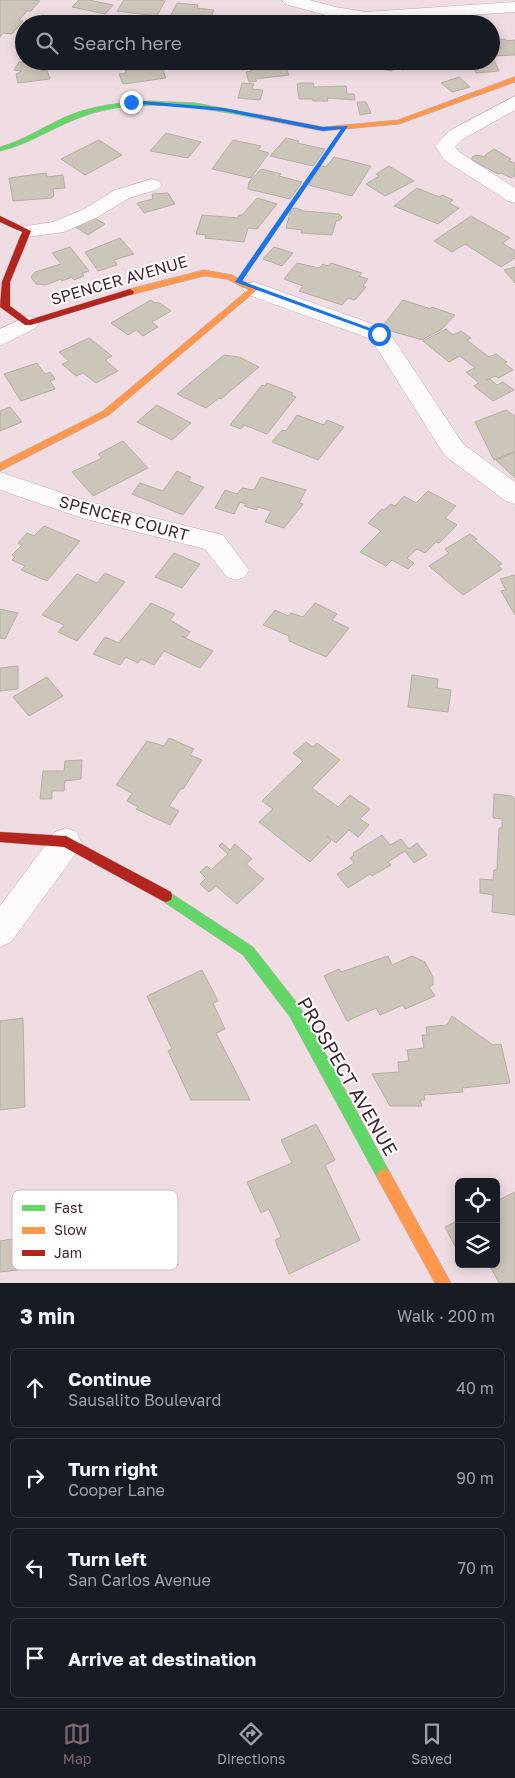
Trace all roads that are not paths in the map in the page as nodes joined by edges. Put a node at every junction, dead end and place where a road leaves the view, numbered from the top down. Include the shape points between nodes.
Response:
1 (291, 0) edge
2 (515, 7) edge
3 (353, 15) edge
4 (396, 15) edge
5 (515, 79) edge
6 (515, 102) edge
7 (0, 149) edge
8 (152, 185) dead end
9 (515, 197) edge
10 (0, 219) edge
11 (27, 231) junction
12 (246, 286) junction
13 (28, 323) junction
14 (0, 340) edge
15 (0, 467) edge
16 (0, 480) edge
17 (515, 495) edge
18 (236, 570) dead end
19 (0, 837) edge
20 (66, 842) junction
21 (0, 932) edge
22 (444, 1283) edge

1 - 3 street
2 - 4 street
5 - 7 street via 399,122 323,129 224,109 131,102 83,113 15,146
6 - 9 street via 456,135 445,146 451,156
8 - 11 street via 122,194 57,228
10 - 11 street
11 - 13 street via 6,282 6,307
12 - 13 street, SPENCER AVENUE via 229,277 204,273 166,280
12 - 15 street via 106,413
12 - 17 street via 379,334 454,450
13 - 14 street
16 - 18 street, SPENCER COURT via 82,509 214,542
19 - 20 street, PROSPECT AVENUE
20 - 21 street
20 - 22 street, PROSPECT AVENUE via 171,900 248,951 296,1012

